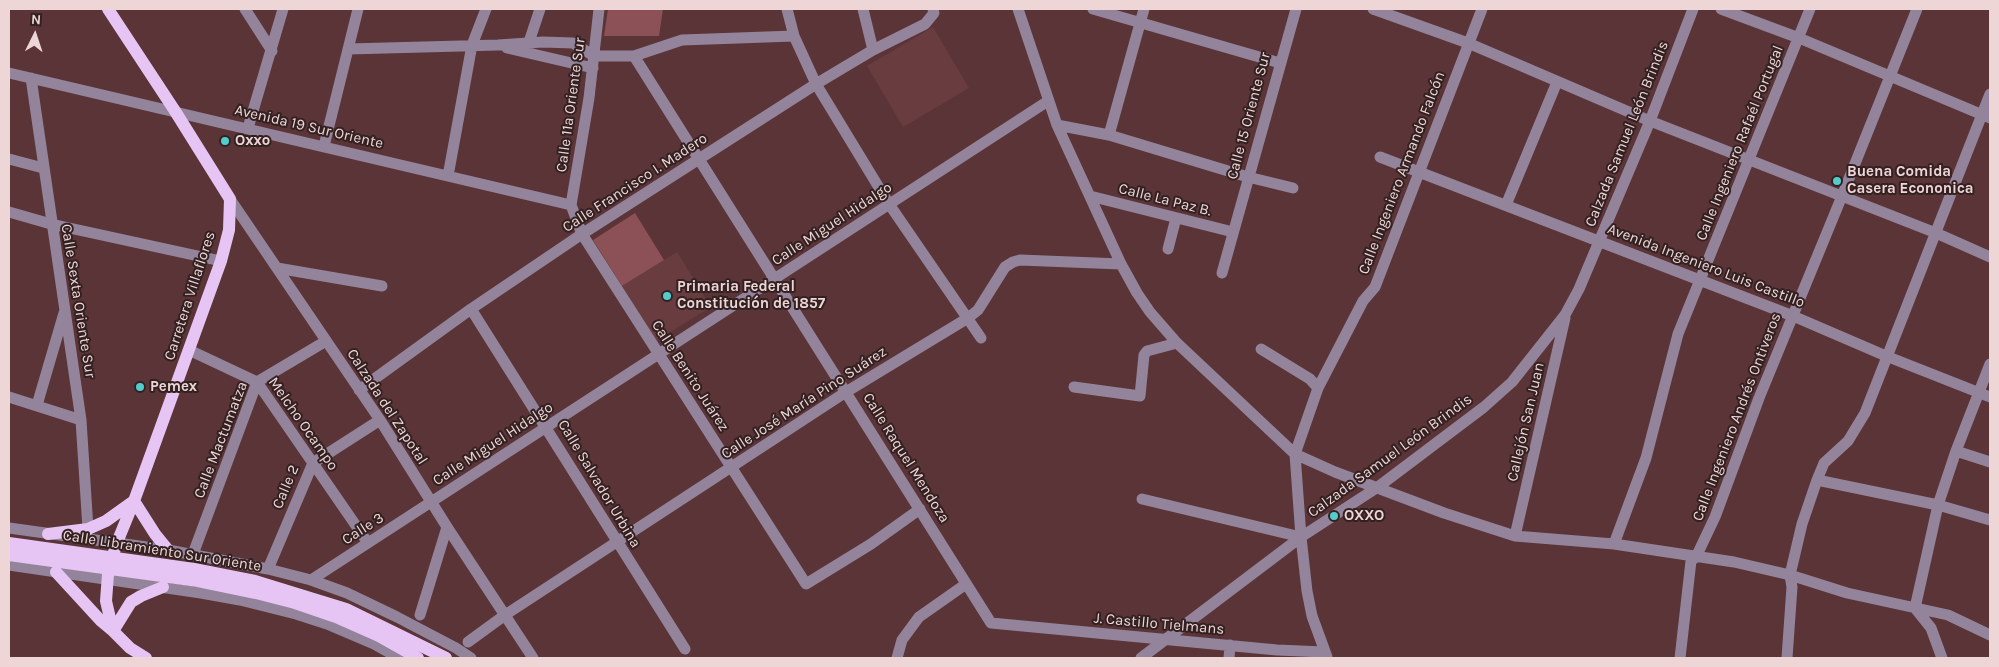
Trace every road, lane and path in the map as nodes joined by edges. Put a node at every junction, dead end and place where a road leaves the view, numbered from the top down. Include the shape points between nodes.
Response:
1 (108, 9) edge
2 (245, 9) edge
3 (283, 9) edge
4 (358, 9) edge
5 (486, 9) edge
6 (540, 9) edge
7 (598, 9) edge
8 (788, 9) edge
9 (863, 9) edge
10 (1018, 9) edge
11 (1093, 9) edge
12 (1144, 9) edge
13 (1296, 9) edge
14 (1373, 9) edge
15 (1482, 9) edge
16 (1693, 9) edge
17 (1721, 9) edge
18 (1810, 9) edge
19 (1917, 9) edge
20 (934, 11) edge
21 (1140, 23) junction
22 (794, 36) junction
23 (1799, 38) junction
24 (529, 42) junction
25 (1468, 43) junction
26 (472, 45) junction
27 (498, 45) junction
28 (348, 50) junction
29 (873, 50) junction
30 (272, 51) junction
31 (594, 56) junction
32 (634, 56) junction
33 (1280, 63) junction
34 (593, 68) junction
35 (9, 73) edge
36 (1889, 76) junction
37 (31, 78) junction
38 (1557, 82) junction
39 (816, 84) junction
40 (1990, 94) edge
41 (1048, 101) junction
42 (175, 111) junction
43 (1986, 117) edge
44 (1650, 121) junction
45 (1057, 125) junction
46 (248, 128) junction
47 (1109, 135) junction
48 (324, 146) junction
49 (1380, 157) dead end
50 (9, 159) edge
51 (700, 159) junction
52 (1749, 160) junction
53 (43, 168) junction
54 (1417, 173) junction
55 (448, 176) junction
56 (1248, 177) junction
57 (1292, 188) dead end
58 (1090, 196) junction
59 (1842, 196) junction
60 (230, 199) junction
61 (890, 204) junction
62 (571, 205) junction
63 (1506, 205) junction
64 (9, 212) edge
65 (1176, 218) junction
66 (52, 224) junction
67 (1233, 232) junction
68 (1936, 232) junction
69 (582, 234) junction
70 (1600, 241) junction
71 (1168, 249) dead end
72 (1990, 257) edge
73 (222, 262) junction
74 (1121, 264) junction
75 (277, 268) junction
76 (1222, 273) dead end
77 (775, 279) junction
78 (1701, 280) junction
79 (382, 286) dead end
80 (66, 308) junction
81 (471, 309) junction
82 (1565, 315) junction
83 (1793, 316) junction
84 (968, 318) junction
85 (981, 338) dead end
86 (326, 341) junction
87 (1177, 343) junction
88 (1261, 349) dead end
89 (190, 350) junction
90 (659, 354) junction
91 (1886, 356) junction
92 (1990, 364) edge
93 (257, 382) junction
94 (1074, 387) dead end
95 (1318, 388) junction
96 (359, 390) junction
97 (846, 392) junction
98 (1978, 393) junction
99 (9, 397) edge
100 (1990, 397) edge
101 (37, 406) junction
102 (81, 420) junction
103 (380, 420) junction
104 (547, 427) junction
105 (1956, 451) junction
106 (1295, 454) junction
107 (1990, 462) edge
108 (313, 463) junction
109 (731, 468) junction
110 (1817, 480) junction
111 (1378, 487) junction
112 (1142, 499) dead end
113 (134, 501) junction
114 (431, 502) junction
115 (1938, 505) junction
116 (920, 509) junction
117 (1990, 520) edge
118 (447, 527) junction
119 (9, 528) edge
120 (88, 530) junction
121 (48, 534) junction
122 (1515, 536) junction
123 (1301, 537) junction
124 (617, 542) junction
125 (9, 543) edge
126 (368, 543) junction
127 (117, 544) junction
128 (1614, 544) junction
129 (168, 550) junction
130 (194, 554) junction
131 (9, 555) edge
132 (1696, 556) junction
133 (9, 565) edge
134 (268, 569) junction
135 (56, 572) junction
136 (1790, 575) junction
137 (107, 577) junction
138 (311, 580) junction
139 (966, 584) junction
140 (163, 587) junction
141 (1914, 608) junction
142 (420, 615) dead end
143 (506, 615) junction
144 (991, 623) joint
145 (113, 631) junction
146 (1990, 635) edge
147 (1166, 639) junction
148 (468, 642) dead end
149 (1230, 646) junction
150 (685, 649) dead end
151 (1326, 655) edge
152 (146, 658) edge
153 (399, 658) edge
154 (418, 658) edge
155 (446, 658) edge
156 (471, 658) edge
157 (533, 658) edge
158 (897, 658) edge
159 (1141, 658) edge
160 (1229, 658) edge
161 (1680, 658) edge
162 (1787, 658) edge
163 (1942, 658) edge

1 - 42 main road
2 - 30 street
3 - 30 street
4 - 28 street
5 - 26 street
6 - 24 street
7 - 31 street, Calle 11a Oriente Sur
8 - 22 street
9 - 29 street
10 - 41 street
11 - 21 street
12 - 21 street
13 - 33 street, Calle 15 Oriente Sur
14 - 25 street
15 - 25 street, Calle Ingeniero Armando Falcón
16 - 44 street, Calzada Samuel León Brindis
17 - 23 street
18 - 23 street, Calle Ingeniero Rafaél Portugal
19 - 36 street, Calle Ingeniero Andrés Ontiveros
20 - 29 street, Calle Francisco I. Madero via 925,24
21 - 33 street
21 - 47 street
22 - 32 street via 682,40
22 - 39 street
23 - 36 street
23 - 52 street, Calle Ingeniero Rafaél Portugal
24 - 27 street
24 - 31 street via 573,43
25 - 38 street
25 - 54 street, Calle Ingeniero Armando Falcón
26 - 27 street
26 - 28 street
26 - 55 street
27 - 34 street
28 - 48 street
29 - 39 street, Calle Francisco I. Madero
30 - 46 street
31 - 32 street
31 - 34 street, Calle 11a Oriente Sur
32 - 51 street, Calle Raquel Mendoza
33 - 56 street, Calle 15 Oriente Sur
34 - 62 street, Calle 11a Oriente Sur
35 - 37 street, Avenida 19 Sur Oriente
36 - 43 street
36 - 59 street, Calle Ingeniero Andrés Ontiveros
37 - 42 street, Avenida 19 Sur Oriente
37 - 53 street, Calle Sexta Oriente Sur
38 - 44 street
38 - 63 street
39 - 51 street, Calle Francisco I. Madero
39 - 61 street
40 - 43 street
41 - 45 street
41 - 61 street, Calle Miguel Hidalgo
42 - 46 street, Avenida 19 Sur Oriente
42 - 60 main road
43 - 68 street
44 - 52 street
44 - 70 street, Calzada Samuel León Brindis
45 - 47 street
45 - 58 street
46 - 48 street, Avenida 19 Sur Oriente
47 - 56 street
48 - 55 street, Avenida 19 Sur Oriente
49 - 54 street, Avenida Ingeniero Luis Castillo
50 - 53 street
51 - 69 street, Calle Francisco I. Madero
51 - 77 street, Calle Raquel Mendoza
52 - 59 street
52 - 78 street, Calle Ingeniero Rafaél Portugal
53 - 66 street, Calle Sexta Oriente Sur
54 - 63 street, Avenida Ingeniero Luis Castillo
54 - 95 street, Calle Ingeniero Armando Falcón via 1375,287 1363,301
55 - 62 street, Avenida 19 Sur Oriente
56 - 57 street
56 - 67 street, Calle 15 Oriente Sur
58 - 65 street, Calle La Paz B.
58 - 74 street
59 - 68 street
59 - 83 street, Calle Ingeniero Andrés Ontiveros
60 - 73 main road, Carretera Villaflores via 229,230
60 - 75 street, Calzada del Zapotal
61 - 77 street, Calle Miguel Hidalgo
61 - 84 street
62 - 69 street
63 - 70 street, Avenida Ingeniero Luis Castillo
64 - 66 street
65 - 67 street, Calle La Paz B.
65 - 71 street
66 - 73 street
66 - 80 street, Calle Sexta Oriente Sur
67 - 76 street, Calle 15 Oriente Sur
68 - 72 street
68 - 91 street
69 - 81 street, Calle Francisco I. Madero
69 - 90 street, Calle Benito Juárez
70 - 78 street, Avenida Ingeniero Luis Castillo
70 - 82 street, Calzada Samuel León Brindis
73 - 89 main road, Carretera Villaflores
74 - 84 street, Calle José María Pino Suárez via 1013,262 1005,267 982,304
74 - 87 street via 1136,293
75 - 79 street
75 - 86 street, Calzada del Zapotal
77 - 90 street, Calle Miguel Hidalgo
77 - 97 street, Calle Raquel Mendoza
78 - 83 street, Avenida Ingeniero Luis Castillo
78 - 128 street, Calle Ingeniero Rafaél Portugal via 1678,334 1646,458
80 - 101 street
80 - 102 street, Calle Sexta Oriente Sur
81 - 96 street, Calle Francisco I. Madero
81 - 104 street, Calle Salvador Urbina
82 - 111 street, Calzada Samuel León Brindis via 1512,382
82 - 122 street, Callejón San Juan
83 - 91 street, Avenida Ingeniero Luis Castillo
83 - 132 street, Calle Ingeniero Andrés Ontiveros via 1715,517
84 - 85 street
84 - 97 street, Calle José María Pino Suárez
86 - 93 street, Calle Mactumatza
86 - 96 street, Calzada del Zapotal
87 - 94 street via 1144,355 1140,396
87 - 106 street
88 - 95 street via 1310,379
89 - 93 street, Melcho Ocampo
89 - 113 main road, Carretera Villaflores
90 - 104 street, Calle Miguel Hidalgo
90 - 109 street, Calle Benito Juárez
91 - 98 street, Avenida Ingeniero Luis Castillo
91 - 110 street via 1866,413 1848,441 1824,463
92 - 98 street
93 - 108 street, Melcho Ocampo
93 - 130 street, Calle Mactumatza
95 - 106 street, Calle Ingeniero Armando Falcón
96 - 103 street, Calzada del Zapotal
97 - 109 street, Calle José María Pino Suárez
97 - 116 street, Calle Raquel Mendoza
98 - 100 street, Avenida Ingeniero Luis Castillo
98 - 105 street
99 - 101 street
101 - 102 street
102 - 120 street, Calle Sexta Oriente Sur
103 - 108 street, Calle 2
103 - 114 street, Calzada del Zapotal
104 - 114 street, Calle Miguel Hidalgo
104 - 124 street, Calle Salvador Urbina
105 - 107 street
105 - 115 street
106 - 111 street
106 - 123 street
108 - 126 street, Melcho Ocampo
108 - 134 street, Calle 2
109 - 116 street, Calle Benito Juárez via 806,584
109 - 124 street, Calle José María Pino Suárez
110 - 115 street
110 - 136 street
111 - 122 street
111 - 123 street, Calzada Samuel León Brindis
112 - 123 street
113 - 120 main road
113 - 127 main road, Carretera Villaflores
113 - 129 main road
114 - 118 street, Calzada del Zapotal
114 - 126 street, Calle 3
115 - 117 street
115 - 141 street
116 - 139 street, Calle Raquel Mendoza
118 - 142 street
118 - 143 street, Calzada del Zapotal
119 - 121 street
120 - 121 main road
121 - 127 street
122 - 128 street
123 - 147 street, Calzada Samuel León Brindis
123 - 151 street via 1312,616
124 - 143 street, Calle José María Pino Suárez
124 - 150 street, Calle Salvador Urbina
125 - 155 main road, Calle Libramiento Sur Oriente via 255,581 346,609
126 - 138 street, Calle 3
127 - 129 street
127 - 137 main road, Carretera Villaflores, bridge
128 - 132 street
129 - 130 street
130 - 134 street
131 - 154 main road, Calle Libramiento Sur Oriente via 198,581 256,593 336,617
132 - 136 street
132 - 161 street, Calle Ingeniero Andrés Ontiveros via 1691,561
133 - 135 street
134 - 138 street
135 - 137 street
135 - 145 main road
136 - 141 street via 1847,593
136 - 162 street via 1792,593
137 - 140 street
137 - 145 main road, Carretera Villaflores via 106,601
138 - 156 street via 397,617
139 - 144 street, Calle Raquel Mendoza
139 - 158 street via 919,617 902,640
140 - 145 main road via 131,602
140 - 153 street via 240,600 296,614 374,644
141 - 146 street via 1948,615
141 - 163 street via 1931,628
143 - 148 street, Calle José María Pino Suárez
143 - 157 street, Calzada del Zapotal
144 - 147 street, J. Castillo Tielmans
145 - 152 main road
147 - 149 street, J. Castillo Tielmans
147 - 159 street, Calzada Samuel León Brindis
149 - 151 street, J. Castillo Tielmans
149 - 160 street

